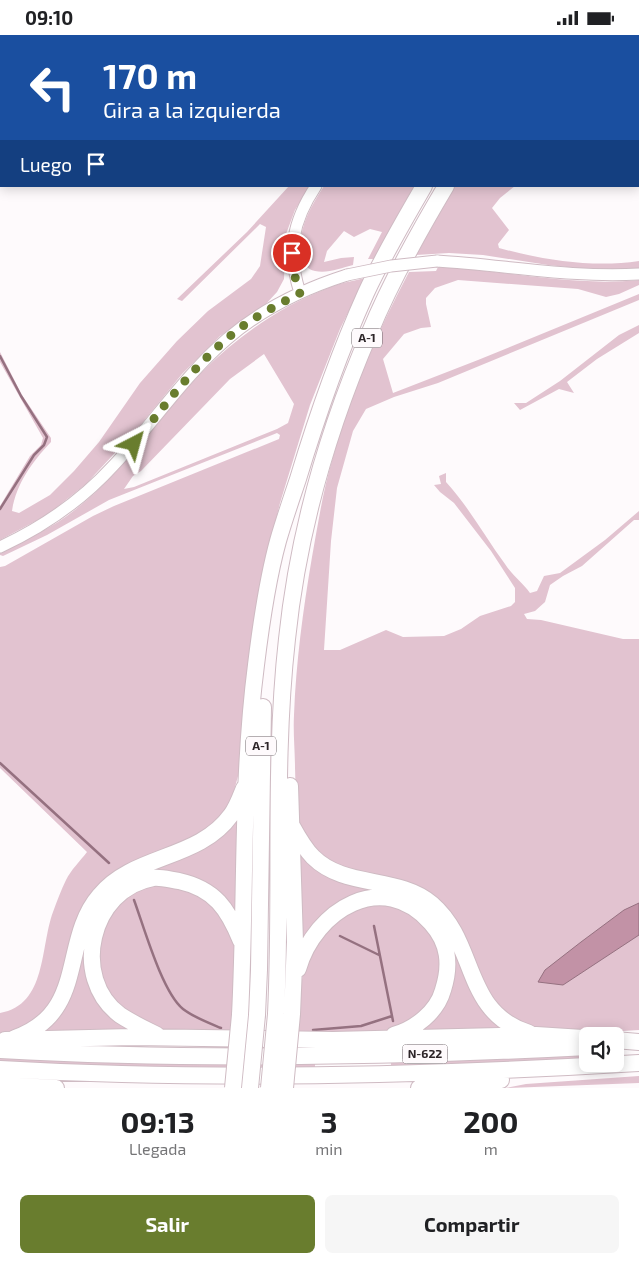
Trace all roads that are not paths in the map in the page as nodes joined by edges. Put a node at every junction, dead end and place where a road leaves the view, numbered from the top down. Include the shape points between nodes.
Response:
1 (316, 187) edge
2 (423, 187) edge
3 (445, 187) edge
4 (639, 274) edge
5 (300, 293) junction
6 (297, 481) junction
7 (0, 547) edge
8 (286, 641) junction
9 (247, 782) junction
10 (291, 825) junction
11 (243, 946) junction
12 (294, 984) junction
13 (284, 1014) junction
14 (536, 1035) junction
15 (579, 1037) edge
16 (164, 1038) junction
17 (384, 1038) junction
18 (624, 1041) edge
19 (2, 1043) edge
20 (639, 1043) edge
21 (624, 1044) edge
22 (579, 1047) edge
23 (639, 1063) edge
24 (624, 1064) edge
25 (579, 1066) edge
26 (0, 1069) edge
27 (579, 1070) edge
28 (506, 1080) junction
29 (0, 1085) edge
30 (56, 1088) edge
31 (233, 1088) edge
32 (250, 1088) edge
33 (269, 1088) edge
34 (285, 1088) edge
35 (419, 1088) edge
36 (485, 1088) edge

1 - 5 street via 295,228 292,253
2 - 6 highway, A-1 via 367,292 315,423
3 - 8 highway, A-1 via 413,242 370,331 337,417 305,533
4 - 5 street, bridge via 583,275 436,261 347,275
5 - 7 street via 250,322 205,360 90,489 41,526
6 - 9 highway via 278,542 262,626 251,713
6 - 32 highway, A-1, bridge via 276,578 264,682 260,912
8 - 10 highway
8 - 13 highway, A-1 via 280,752 278,939
9 - 11 highway
9 - 19 highway via 230,816 208,837 130,871 108,885 84,919 70,978 58,1004 31,1031
10 - 12 highway
10 - 14 highway via 313,857 325,866 340,873 392,885 430,903 449,923 490,1009 516,1029
11 - 16 highway via 235,926 217,899 190,884 154,878 122,892 109,905 97,927 92,949 92,969 98,987 120,1015
11 - 31 highway, bridge
12 - 13 highway
12 - 17 highway via 313,937 342,908 370,898 397,899 413,907 425,915 443,938 447,952 447,978 442,996 420,1022 400,1034
13 - 33 highway, A-1, bridge
13 - 34 highway, bridge
14 - 15 highway
14 - 17 highway
16 - 17 highway
16 - 19 highway
18 - 20 highway
19 - 22 highway, N-622 via 153,1056 355,1056
20 - 21 highway
23 - 24 highway, N-622
25 - 26 highway, N-622 via 260,1076
27 - 28 highway via 571,1075
28 - 35 highway
28 - 36 highway
29 - 30 highway

